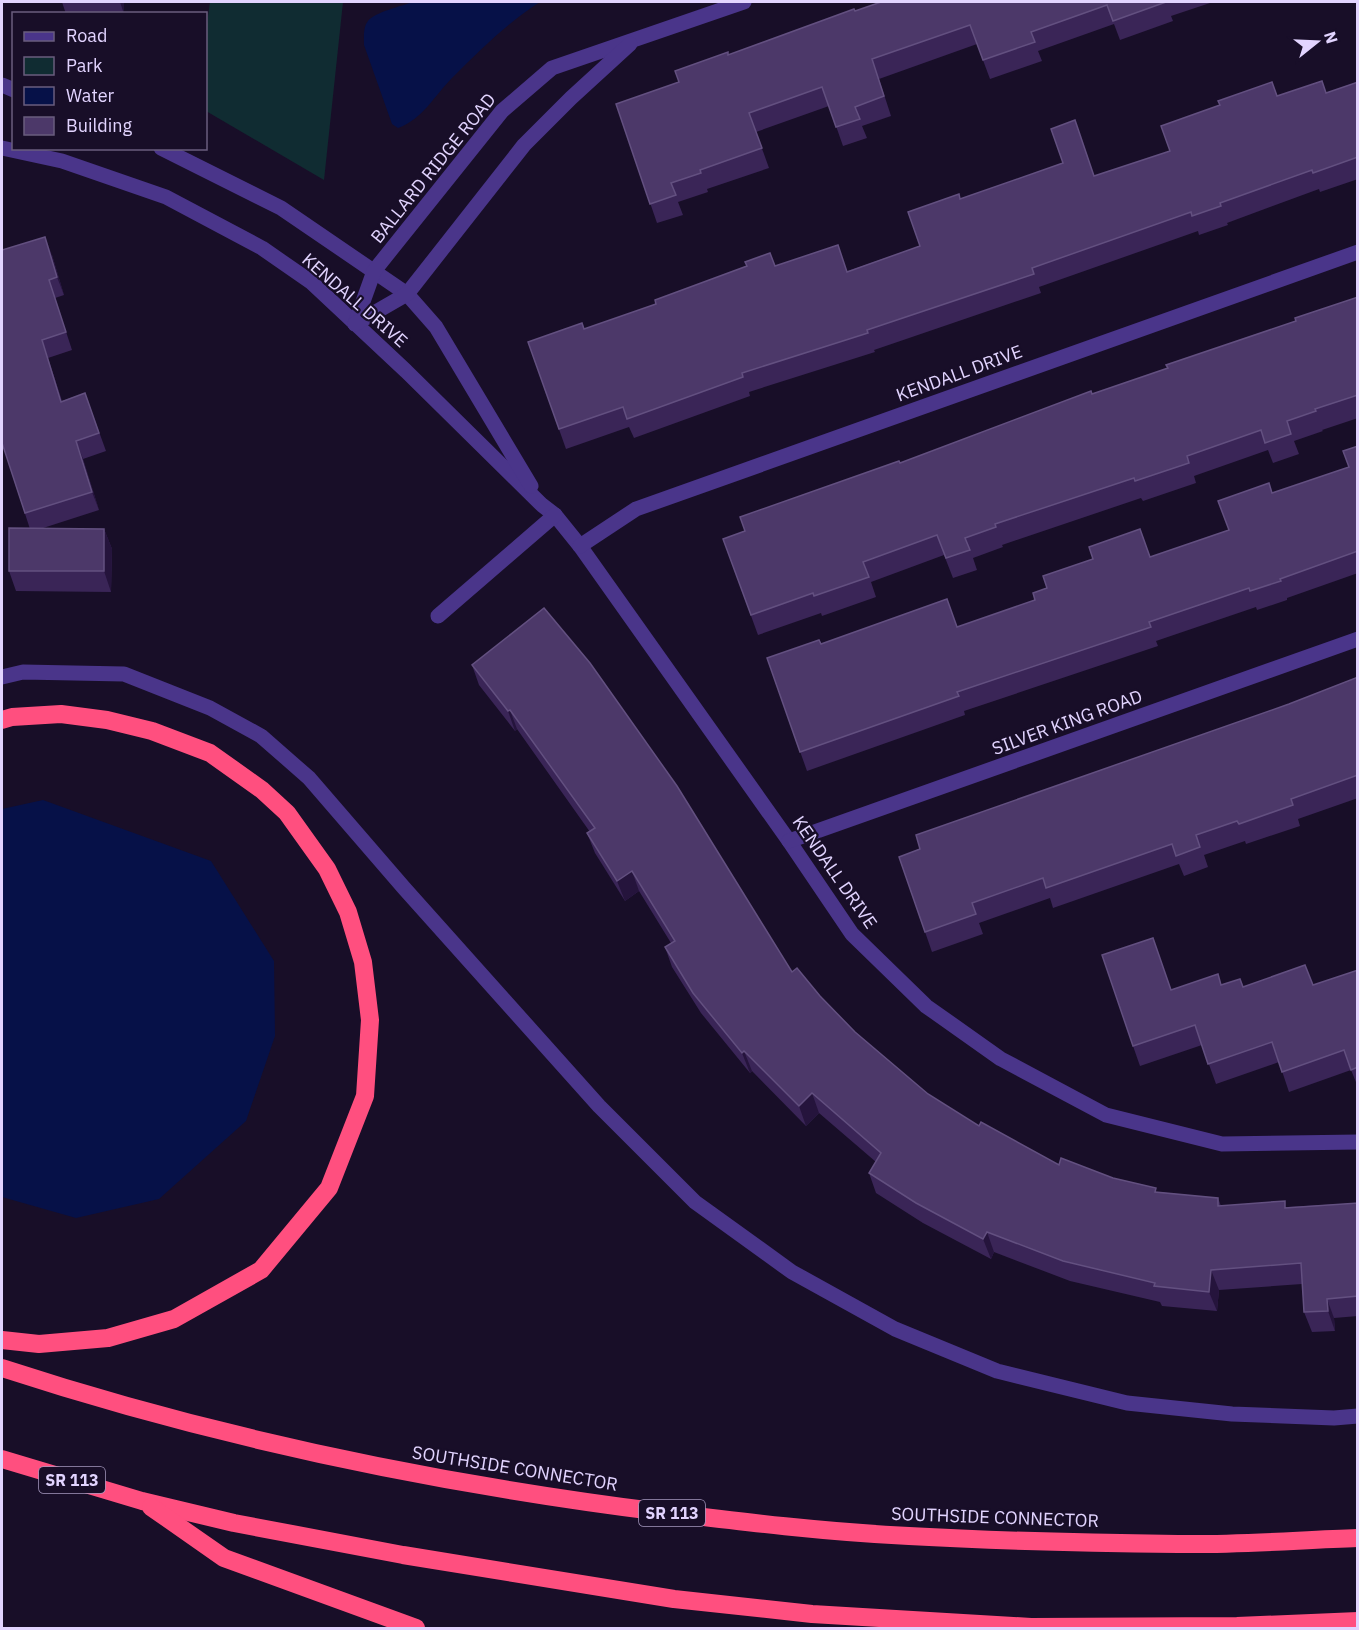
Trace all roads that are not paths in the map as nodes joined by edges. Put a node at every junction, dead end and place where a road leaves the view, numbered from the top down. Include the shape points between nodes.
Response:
1 (744, 2) edge
2 (634, 41) junction
3 (2, 148) edge
4 (165, 150) edge
5 (1358, 252) edge
6 (374, 271) junction
7 (407, 294) junction
8 (355, 324) junction
9 (542, 505) junction
10 (555, 515) junction
11 (580, 546) junction
12 (438, 616) dead end
13 (1358, 639) edge
14 (2, 677) edge
15 (2, 720) edge
16 (789, 842) junction
17 (1358, 1142) edge
18 (2, 1340) edge
19 (2, 1368) edge
20 (1358, 1416) edge
21 (2, 1459) edge
22 (142, 1501) junction
23 (1358, 1532) edge
24 (1358, 1538) edge
25 (1307, 1540) junction
26 (1358, 1621) edge
27 (1237, 1626) junction
28 (416, 1629) edge
29 (1259, 1629) edge

1 - 2 street, BALLARD RIDGE ROAD
2 - 6 street, BALLARD RIDGE ROAD via 552,68 502,111
2 - 7 street via 524,145
3 - 8 street, KENDALL DRIVE via 62,161 166,197 262,248 311,282
4 - 6 street, KENDALL DRIVE via 281,208
5 - 11 street, KENDALL DRIVE via 636,509
6 - 7 street, KENDALL DRIVE
6 - 8 street, BALLARD RIDGE ROAD
7 - 8 street
7 - 9 street, KENDALL DRIVE via 436,327
8 - 9 street, KENDALL DRIVE
9 - 10 street, KENDALL DRIVE
10 - 11 street, KENDALL DRIVE
10 - 12 street
11 - 16 street, KENDALL DRIVE
13 - 16 street, SILVER KING ROAD
14 - 20 street via 22,672 124,674 210,708 261,736 309,778 599,1106 695,1202 792,1272 895,1329 997,1371 1127,1403 1232,1414
15 - 18 highway via 61,714 152,731 210,753 262,790 287,813 327,869 348,912 363,962 370,1020 365,1096 329,1188 261,1270 174,1319 108,1338 39,1344
16 - 17 street, KENDALL DRIVE via 852,934 926,1006 1001,1059 1096,1110 1222,1144
19 - 25 highway, SOUTHSIDE CONNECTOR / SR 113 via 197,1424 371,1466 574,1501 762,1525 909,1536 1181,1544
21 - 22 highway, SR 113
22 - 27 highway, SR 113 via 234,1524 403,1555 686,1600 812,1614 1030,1627
22 - 28 highway via 224,1558
23 - 25 highway
24 - 25 highway, SOUTHSIDE CONNECTOR / SR 113
26 - 27 highway, SR 113
27 - 29 highway

